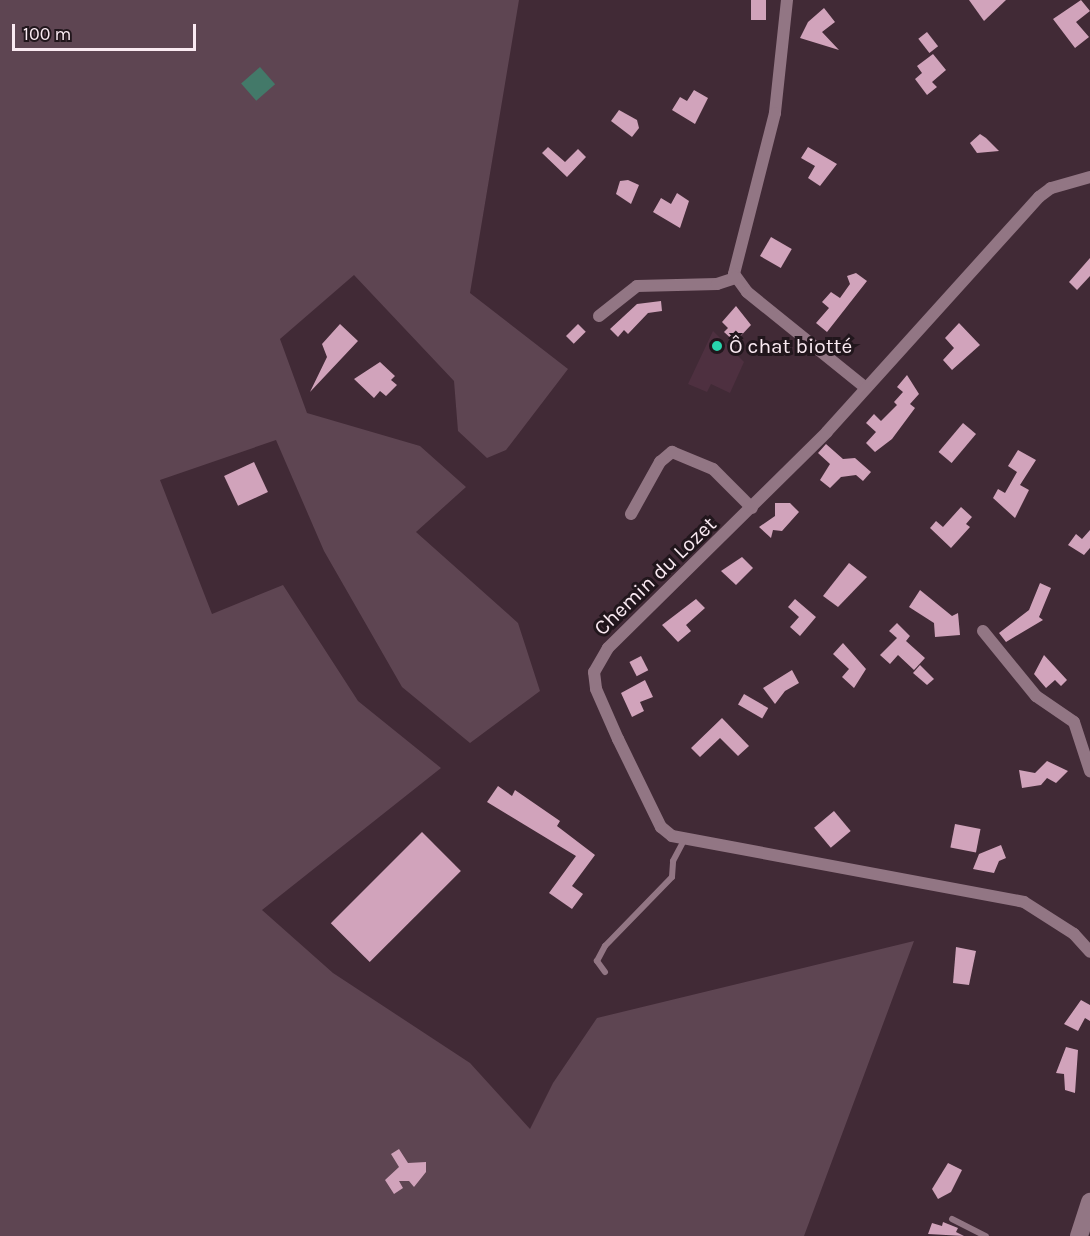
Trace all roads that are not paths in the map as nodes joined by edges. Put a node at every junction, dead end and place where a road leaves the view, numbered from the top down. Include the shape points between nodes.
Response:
1 (787, 0) edge
2 (1090, 177) edge
3 (736, 278) junction
4 (599, 316) dead end
5 (866, 388) junction
6 (753, 508) junction
7 (631, 514) dead end
8 (983, 631) dead end
9 (1090, 771) edge
10 (683, 842) junction
11 (1090, 952) edge
12 (605, 972) dead end
13 (1090, 1202) edge
14 (952, 1219) dead end
15 (986, 1236) edge
16 (1079, 1236) edge

1 - 3 street via 774,113 735,263
2 - 5 street, Chemin du Lozet via 1052,188 1039,198
3 - 4 street via 717,284 637,286
3 - 5 street
5 - 6 street, Chemin du Lozet
6 - 7 street via 713,469 672,452 660,462
6 - 10 street, Chemin du Lozet via 608,648 594,672 606,714 661,827
8 - 9 street via 1036,696 1074,722
10 - 11 street, Chemin du Lozet via 1024,902 1074,934
10 - 12 lane via 673,861 672,878 605,946 597,961
13 - 16 street
14 - 15 lane

